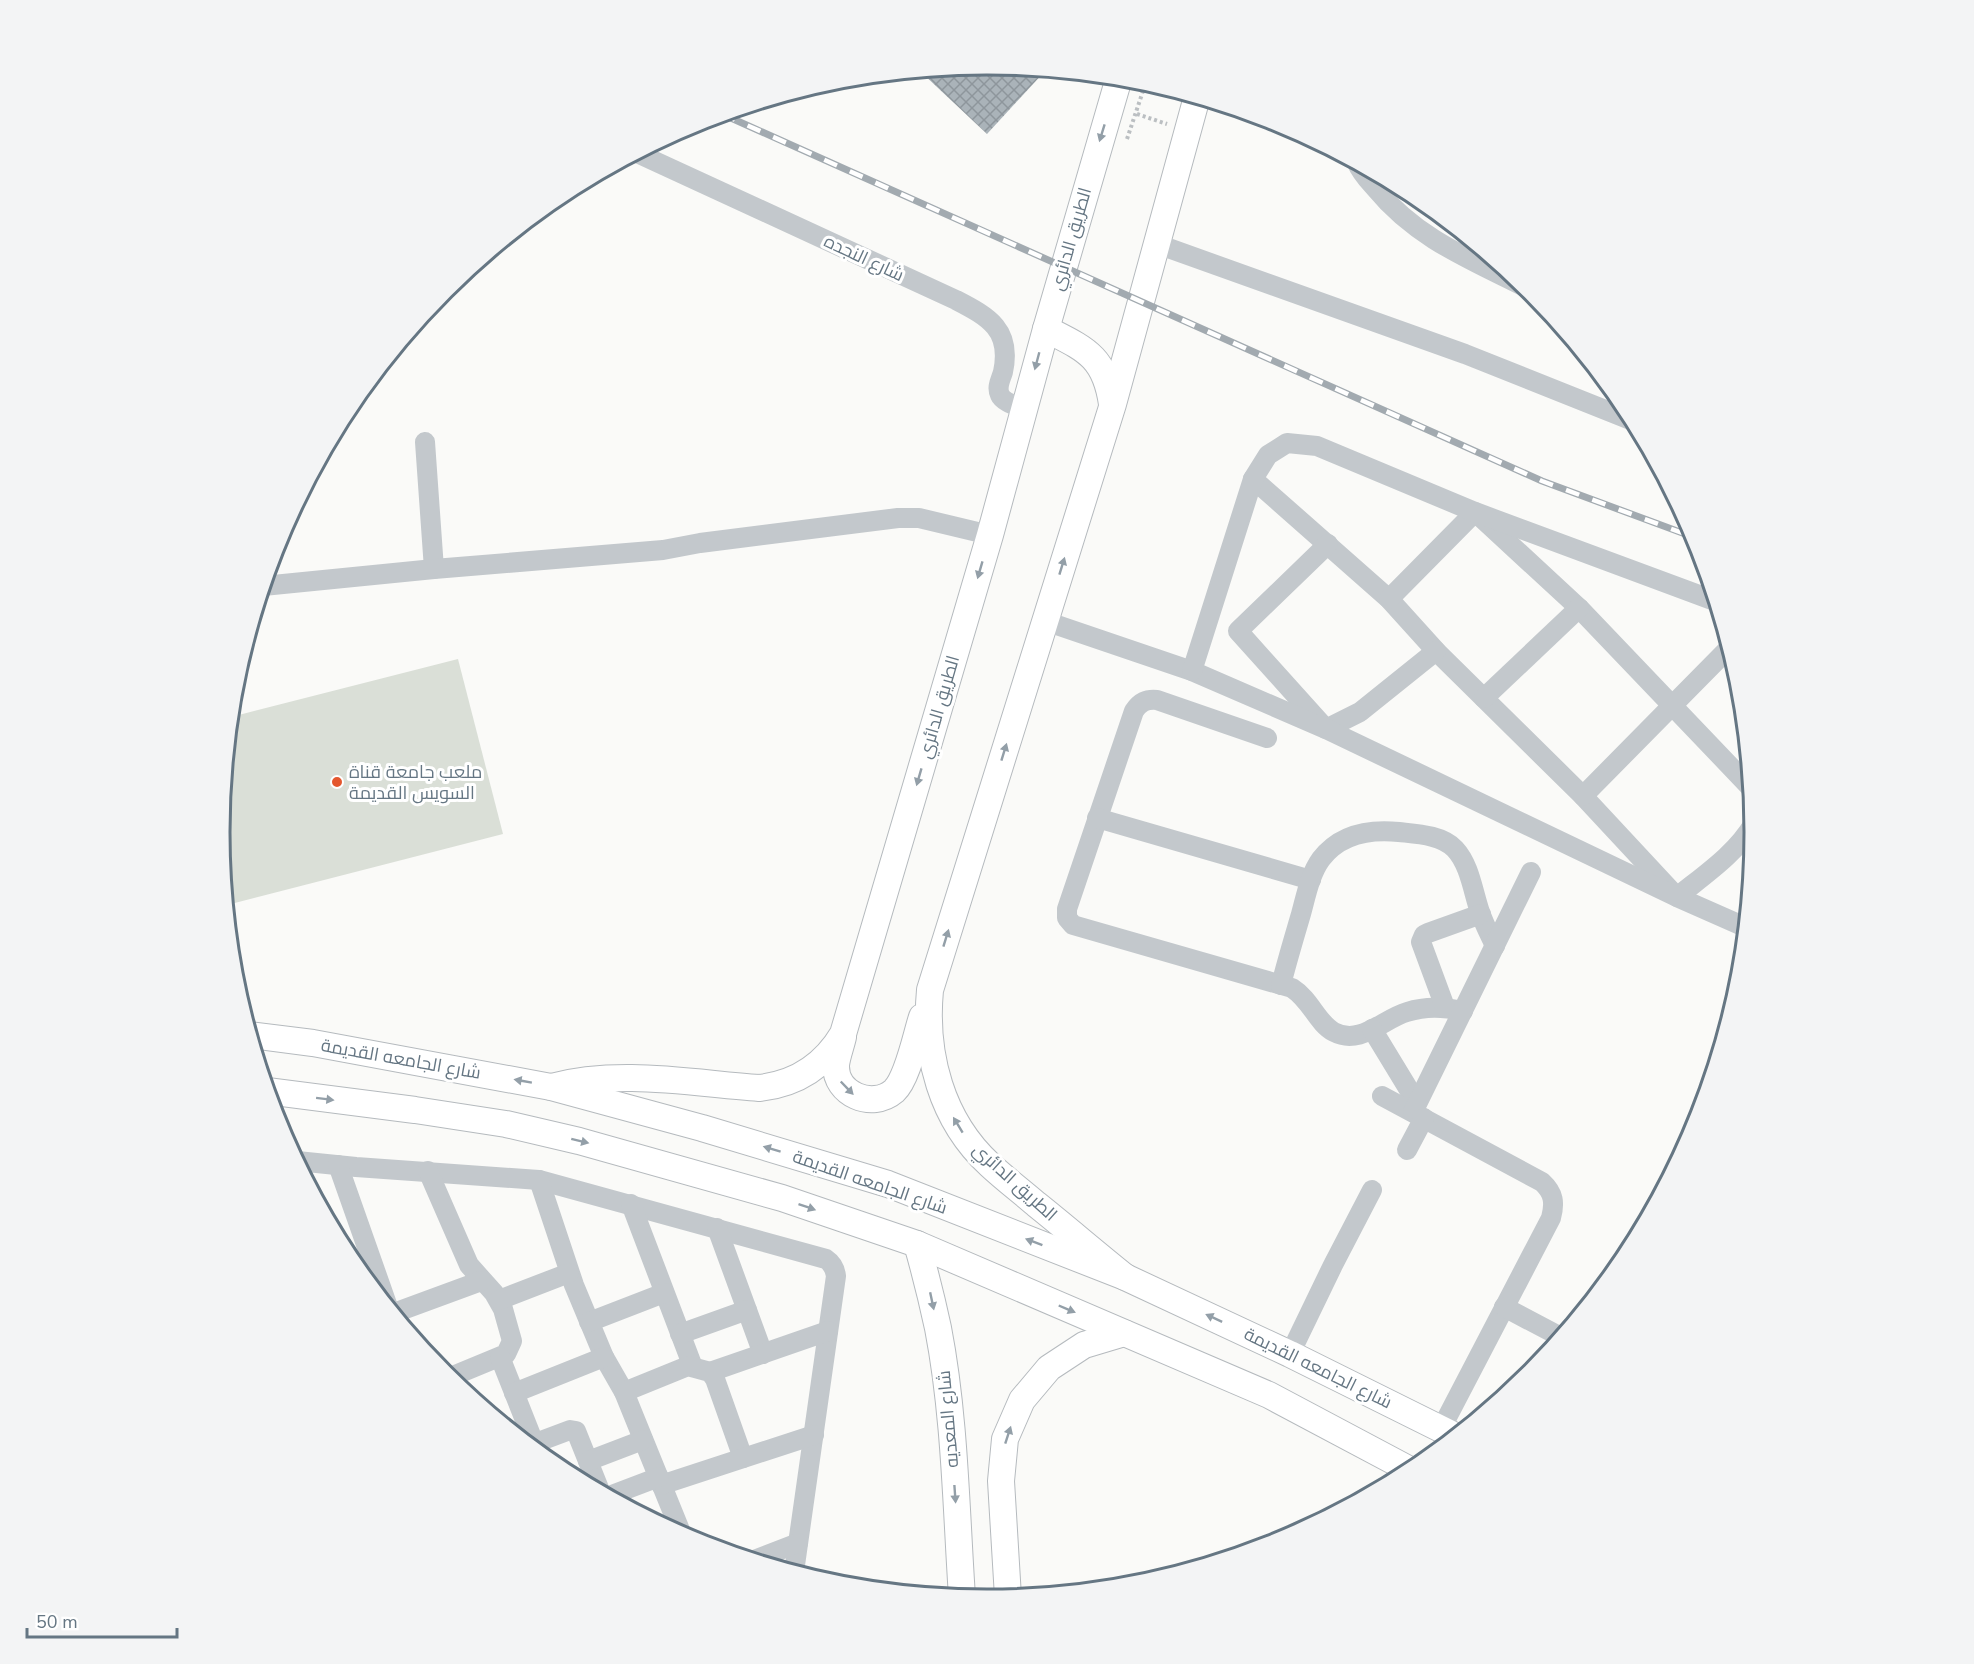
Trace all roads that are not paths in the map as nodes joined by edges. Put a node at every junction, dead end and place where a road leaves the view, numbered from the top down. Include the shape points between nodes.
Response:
1 (1116, 87) edge
2 (1195, 105) edge
3 (645, 157) edge
4 (1367, 177) edge
5 (1157, 244) junction
6 (1495, 271) edge
7 (1046, 328) junction
8 (1113, 404) junction
9 (1024, 409) junction
10 (1618, 415) edge
11 (425, 442) dead end
12 (1252, 479) junction
13 (1475, 512) junction
14 (990, 535) junction
15 (1328, 544) junction
16 (434, 569) junction
17 (271, 585) edge
18 (1707, 598) edge
19 (1389, 599) junction
20 (1579, 608) junction
21 (1045, 621) junction
22 (1208, 622) junction
23 (1238, 631) junction
24 (1436, 651) junction
25 (1722, 655) edge
26 (1192, 670) junction
27 (1484, 698) junction
28 (1672, 704) junction
29 (1326, 729) junction
30 (1267, 738) dead end
31 (1742, 778) edge
32 (1583, 796) junction
33 (1097, 819) junction
34 (1744, 839) edge
35 (1531, 872) dead end
36 (1311, 880) junction
37 (1677, 897) junction
38 (1481, 914) junction
39 (1739, 924) edge
40 (1495, 946) junction
41 (1281, 985) junction
42 (930, 990) junction
43 (1454, 1009) junction
44 (1372, 1029) junction
45 (843, 1034) junction
46 (258, 1036) edge
47 (551, 1087) junction
48 (277, 1092) edge
49 (1382, 1096) dead end
50 (1418, 1111) junction
51 (1407, 1150) dead end
52 (306, 1162) edge
53 (338, 1166) junction
54 (429, 1171) junction
55 (539, 1180) junction
56 (1372, 1191) dead end
57 (631, 1204) junction
58 (717, 1228) junction
59 (917, 1244) junction
60 (370, 1270) edge
61 (569, 1273) junction
62 (1125, 1277) junction
63 (481, 1281) junction
64 (664, 1293) junction
65 (499, 1300) junction
66 (1504, 1307) junction
67 (401, 1311) edge
68 (747, 1311) junction
69 (589, 1322) junction
70 (828, 1331) junction
71 (1124, 1333) junction
72 (1554, 1333) edge
73 (680, 1334) junction
74 (763, 1354) junction
75 (1290, 1354) junction
76 (500, 1357) junction
77 (604, 1357) junction
78 (701, 1369) junction
79 (459, 1374) edge
80 (624, 1392) junction
81 (514, 1393) junction
82 (1448, 1432) edge
83 (529, 1435) edge
84 (814, 1435) junction
85 (643, 1440) junction
86 (538, 1442) edge
87 (743, 1458) junction
88 (588, 1461) junction
89 (1401, 1465) edge
90 (596, 1480) edge
91 (660, 1481) junction
92 (618, 1493) edge
93 (677, 1522) edge
94 (798, 1543) junction
95 (766, 1555) edge
96 (795, 1564) edge
97 (961, 1588) edge
98 (1007, 1588) edge

1 -> 7 main road, الطريق الدائري
2 - 5 main road, الطريق الدائري
3 - 9 street, شارع النجده via 987,316 997,327 1004,346 1000,394
4 - 6 street via 1407,221 1437,243
5 - 8 main road, الطريق الدائري
5 - 10 street via 1465,354
7 - 8 main road via 1084,349 1100,364
7 -> 9 main road, الطريق الدائري
21 -> 8 main road, الطريق الدائري
9 - 14 main road, الطريق الدائري
11 - 16 street
12 - 13 street via 1268,455 1287,444 1317,446
12 - 15 street
12 - 22 street
13 - 18 street
13 - 19 street
13 - 20 street
14 - 16 street via 920,518 898,518 663,550
14 -> 45 main road, الطريق الدائري
15 - 19 street
15 - 23 street
16 - 17 street
19 - 24 street
20 - 27 street
20 - 28 street
21 - 26 street
42 -> 21 main road, الطريق الدائري
22 - 23 street
22 - 26 street
23 - 29 street
24 - 27 street
24 - 29 street via 1360,712
25 - 28 street
26 - 29 street
27 - 32 street
28 - 31 street
28 - 32 street
29 - 37 street
30 - 33 street via 1158,700 1143,701 1134,711
32 - 37 street
33 - 36 street
33 - 41 street via 1066,909 1072,926
34 - 37 street
35 - 40 street
36 - 38 street via 1320,859 1352,835 1381,831 1429,836 1454,848 1462,859
36 - 41 street
37 - 39 street
38 - 40 street
38 - 43 street via 1422,938 1422,946
40 - 43 street
41 - 44 street via 1300,993 1332,1032 1353,1037
45 -> 42 main road via 836,1065 840,1081 850,1094 865,1100 881,1098 895,1090 903,1076
62 -> 42 main road, الطريق الدائري via 989,1165 963,1133 942,1095 933,1064 928,1033
43 - 44 street via 1405,1012
43 - 50 street
44 - 50 street
45 - 47 main road, الطريق الدائري via 813,1069 773,1087 612,1077
47 -> 46 main road, شارع الجامعه القديمة
62 -> 47 main road, شارع الجامعه القديمة via 888,1184
48 -> 59 main road via 438,1113 579,1141 782,1198
49 - 50 street
50 - 51 street
50 - 66 street via 1542,1182 1553,1197 1551,1218
52 - 53 street
53 - 54 street
53 - 60 street
54 - 55 street
54 - 63 street via 469,1265
55 - 57 street
55 - 61 street
56 - 75 street
57 - 58 street
57 - 64 street
58 - 68 street
58 - 70 street via 830,1262 836,1276
59 -> 71 main road
59 -> 97 main road, شارع المعديه via 945,1373
61 - 65 street
61 - 69 street
75 -> 62 main road, شارع الجامعه القديمة
63 - 65 street
63 - 67 street
64 - 69 street
64 - 73 street
65 - 76 street via 512,1341
66 - 72 street
66 - 82 street
68 - 73 street
68 - 74 street
69 - 77 street
70 - 74 street
70 - 84 street
71 - 89 main road via 1269,1395
98 -> 71 main road via 1001,1481 1005,1439 1022,1400 1049,1368 1084,1345
73 - 78 street
74 - 78 street
75 - 82 main road, شارع الجامعه القديمة
76 - 79 street
76 - 81 street
77 - 80 street
77 - 81 street
78 - 80 street via 685,1368
78 - 87 street via 715,1379
80 - 85 street
81 - 83 street
84 - 87 street
84 - 94 street
85 - 88 street
85 - 91 street
86 - 88 street via 574,1430
87 - 91 street
88 - 90 street
91 - 92 street
91 - 93 street
94 - 95 street
94 - 96 street

